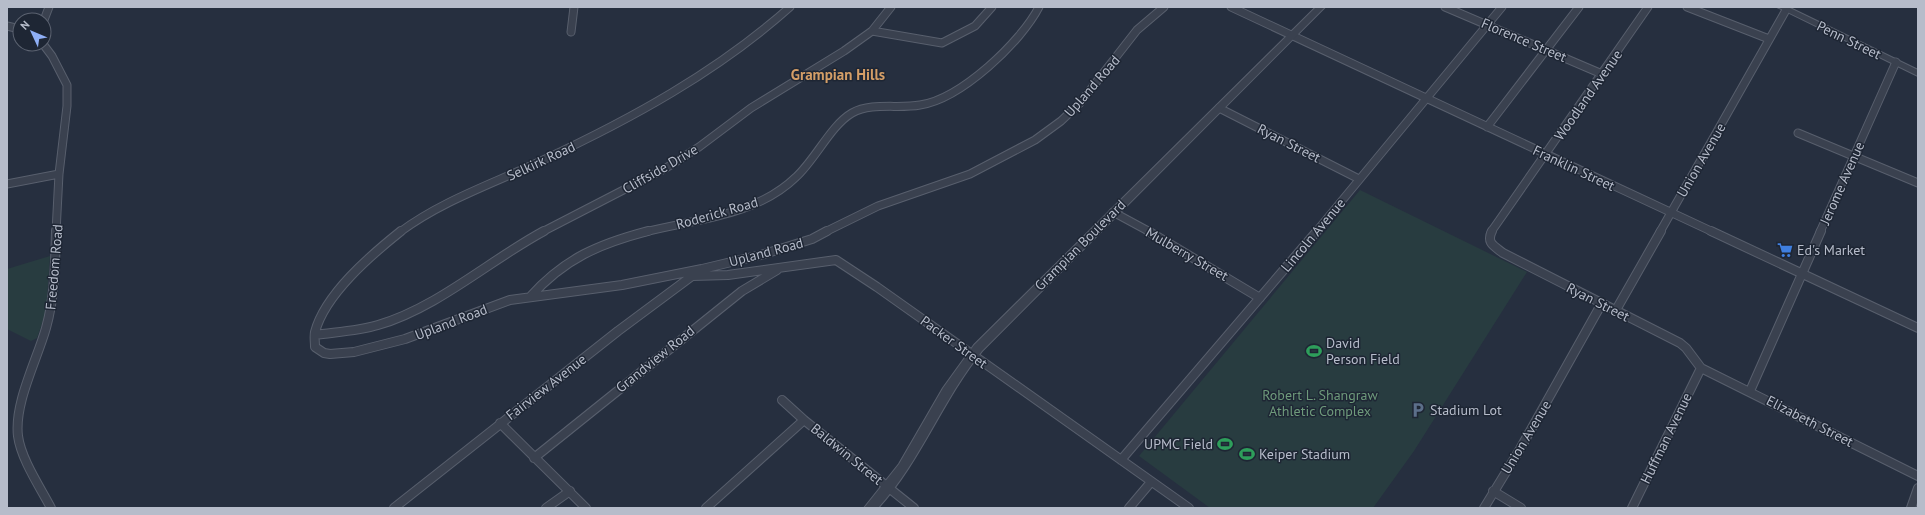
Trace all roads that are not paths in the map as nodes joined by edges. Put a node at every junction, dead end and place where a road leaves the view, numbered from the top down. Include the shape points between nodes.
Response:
1 (574, 7) edge
2 (790, 7) edge
3 (891, 7) edge
4 (992, 7) edge
5 (1040, 7) edge
6 (1164, 7) edge
7 (1231, 7) edge
8 (1321, 7) edge
9 (1445, 7) edge
10 (1502, 7) edge
11 (1579, 7) edge
12 (1648, 7) edge
13 (1687, 7) edge
14 (1784, 8) edge
15 (1488, 25) junction
16 (872, 31) junction
17 (571, 32) dead end
18 (1292, 36) junction
19 (1769, 39) junction
20 (1547, 50) junction
21 (49, 52) edge
22 (1896, 62) junction
23 (1918, 73) edge
24 (1602, 74) junction
25 (1426, 98) junction
26 (1219, 108) junction
27 (1487, 127) junction
28 (1798, 133) dead end
29 (1546, 155) junction
30 (1854, 156) junction
31 (59, 174) junction
32 (1359, 179) junction
33 (1918, 183) edge
34 (7, 184) edge
35 (1113, 212) junction
36 (1670, 213) junction
37 (1490, 243) joint
38 (782, 268) junction
39 (702, 269) junction
40 (1802, 274) junction
41 (692, 276) junction
42 (530, 297) junction
43 (1260, 298) junction
44 (1602, 303) junction
45 (1616, 310) junction
46 (1918, 328) edge
47 (315, 335) junction
48 (972, 355) junction
49 (1701, 368) junction
50 (1750, 391) junction
51 (782, 400) dead end
52 (804, 420) junction
53 (500, 423) junction
54 (534, 458) junction
55 (1121, 460) junction
56 (1918, 476) edge
57 (1151, 482) junction
58 (889, 487) junction
59 (1918, 488) edge
60 (570, 491) junction
61 (1494, 491) junction
62 (52, 508) edge
63 (394, 508) edge
64 (546, 508) edge
65 (586, 508) edge
66 (706, 508) edge
67 (870, 508) edge
68 (914, 508) edge
69 (1129, 508) edge
70 (1189, 508) edge
71 (1484, 508) edge
72 (1521, 508) edge
73 (1632, 508) edge
74 (1911, 508) edge

1 - 17 street
2 - 47 street, Selkirk Road via 731,54 658,101 577,144 477,190 412,224 368,260 332,297
3 - 16 street, Cliffside Drive
4 - 16 street via 968,31 942,42
5 - 42 street, Roderick Road via 1030,25 1006,50 935,101 921,105 867,108 848,116 802,172 768,198 740,209 657,229 593,249 551,273
6 - 39 street, Upland Road via 1137,30 1080,103 1061,121 1029,144 970,174 878,206 812,239 761,255
7 - 18 street, Franklin Street
8 - 18 street, Grampian Boulevard
9 - 15 street, Florence Street
10 - 15 street, Lincoln Avenue
11 - 20 street
12 - 24 street, Woodland Avenue
13 - 19 street
14 - 19 street, Union Avenue
14 - 22 street, Penn Street
15 - 20 street, Florence Street
15 - 25 street, Lincoln Avenue
16 - 47 street, Cliffside Drive via 813,71 751,108 666,168 522,243 424,306 378,325
18 - 25 street, Franklin Street
18 - 26 street, Grampian Boulevard
19 - 36 street, Union Avenue
20 - 24 street, Florence Street
20 - 27 street
21 - 31 street, Freedom Road via 67,86
22 - 23 street, Penn Street
22 - 30 street, Jerome Avenue
24 - 29 street, Woodland Avenue
25 - 27 street, Franklin Street
25 - 32 street, Lincoln Avenue
26 - 32 street, Ryan Street
26 - 35 street, Grampian Boulevard
27 - 29 street, Franklin Street
28 - 30 street
29 - 36 street, Franklin Street
29 - 37 street, Woodland Avenue via 1491,233
30 - 33 street
30 - 40 street, Jerome Avenue
31 - 34 street
31 - 62 street, Freedom Road via 51,311 18,419 20,449
32 - 43 street, Lincoln Avenue
35 - 43 street, Mulberry Street
35 - 48 street, Grampian Boulevard
36 - 40 street, Franklin Street
36 - 45 street, Union Avenue
37 - 44 street, Ryan Street via 1503,253
38 - 41 street, Packer Street via 728,275
38 - 48 street, Packer Street via 836,260
38 - 54 street, Grandview Road via 742,291
39 - 41 street, Fairview Avenue
39 - 42 street, Upland Road via 622,285
40 - 46 street, Franklin Street
40 - 50 street, Jerome Avenue
41 - 53 street, Fairview Avenue
42 - 47 street, Upland Road via 495,305 393,343 354,352 324,353 315,347
43 - 55 street, Lincoln Avenue
44 - 45 street, Ryan Street
44 - 61 street, Union Avenue
45 - 49 street, Ryan Street via 1680,343
48 - 55 street, Packer Street
48 - 58 street, Grampian Boulevard via 942,398 917,444
49 - 50 street, Elizabeth Street
49 - 73 street, Huffman Avenue
50 - 56 street, Elizabeth Street
51 - 52 street, Baldwin Street
52 - 58 street, Baldwin Street
52 - 66 street
53 - 54 street
53 - 63 street, Fairview Avenue
54 - 60 street
55 - 57 street, Packer Street
57 - 69 street
57 - 70 street, Packer Street
58 - 67 street, Grampian Boulevard
58 - 68 street, Baldwin Street
59 - 74 street
60 - 64 street
60 - 65 street
61 - 71 street, Union Avenue
61 - 72 street

